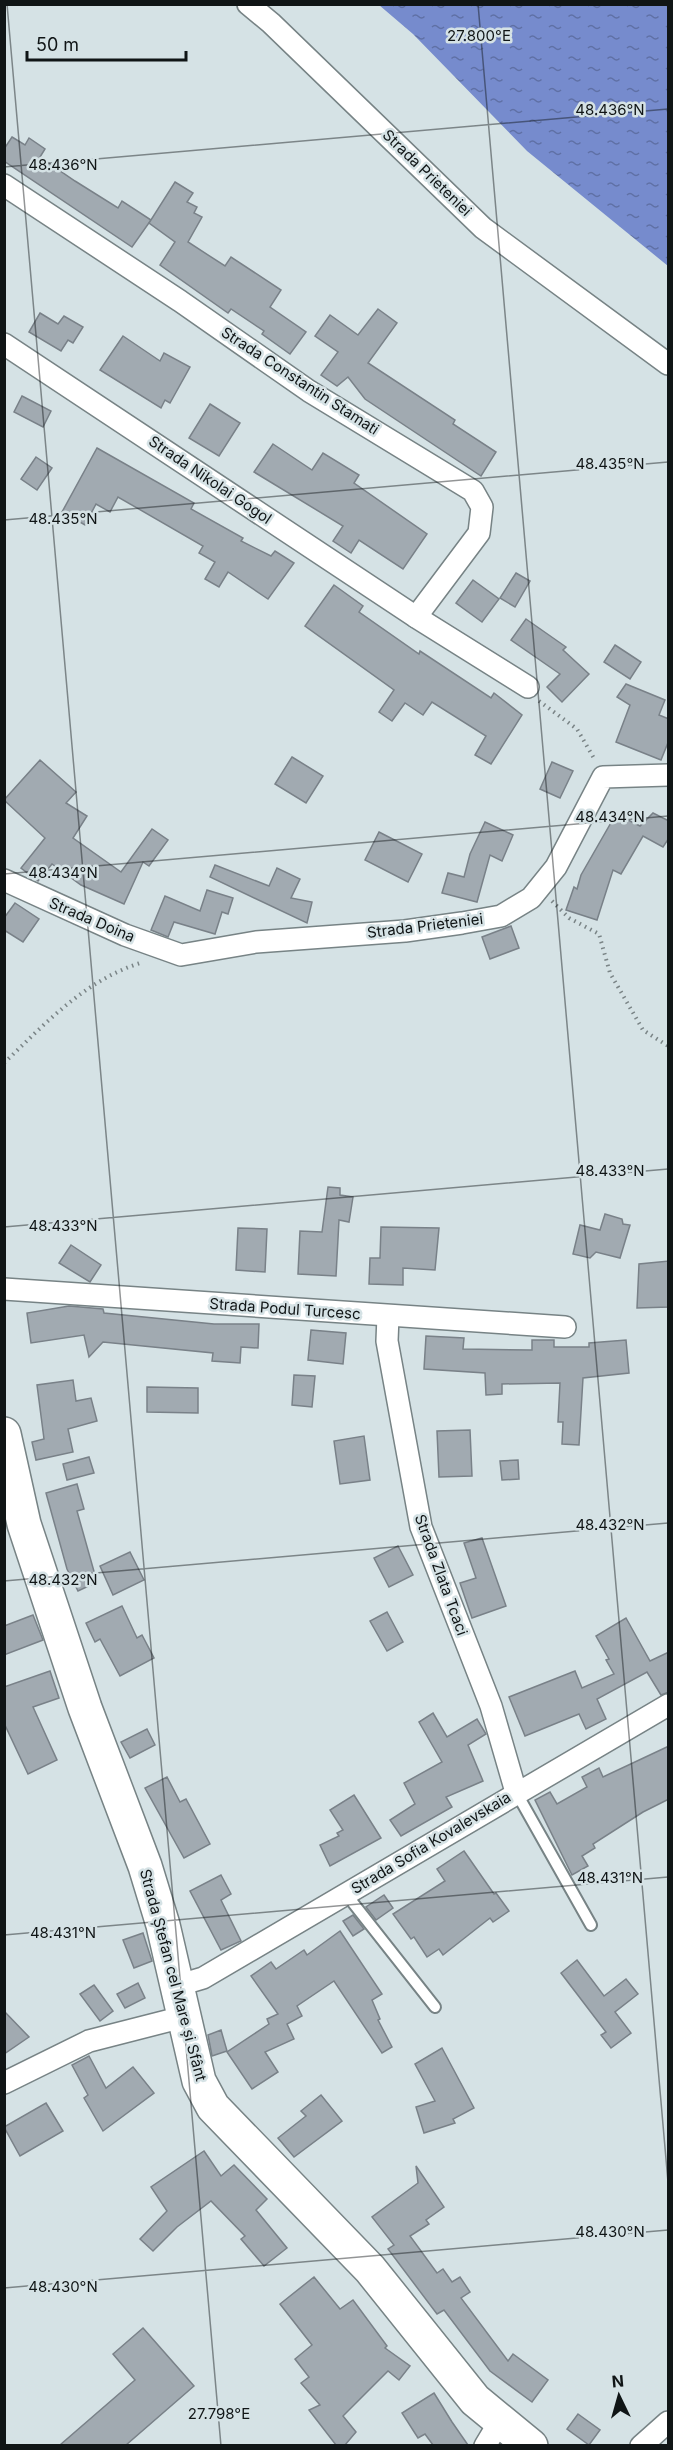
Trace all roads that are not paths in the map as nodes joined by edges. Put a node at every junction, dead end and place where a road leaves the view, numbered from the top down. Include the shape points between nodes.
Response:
1 (248, 4) edge
2 (4, 185) edge
3 (4, 344) edge
4 (669, 364) edge
5 (416, 617) junction
6 (528, 687) road end
7 (669, 775) edge
8 (4, 880) edge
9 (181, 955) joint
10 (4, 1289) edge
11 (388, 1316) junction
12 (565, 1327) dead end
13 (4, 1434) edge
14 (669, 1705) edge
15 (516, 1792) junction
16 (346, 1894) junction
17 (591, 1925) dead end
18 (179, 2001) junction
19 (435, 2007) dead end
20 (4, 2083) edge
21 (669, 2422) edge
22 (492, 2433) edge
23 (531, 2445) edge
24 (641, 2445) edge

1 - 4 street, Strada Prieteniei via 483,228
2 - 5 street, Strada Constantin Stamati via 309,391 473,491 482,507 479,533
3 - 5 street, Strada Nikolai Gogol
5 - 6 street, Strada Nikolai Gogol
7 - 9 street, Strada Prieteniei via 603,777 556,867 531,898 501,916 405,931 256,942
8 - 9 street, Strada Doina via 125,935
10 - 11 street, Strada Podul Turcesc
11 - 12 street, Strada Podul Turcesc
11 - 15 street, Strada Zlata Tcaci via 387,1341 421,1527 491,1706
13 - 18 main road, Strada Ștefan cel Mare și Sfânt via 24,1524 85,1708 145,1866 163,1925
14 - 15 street, Strada Sofia Kovalevskaia
15 - 16 street, Strada Sofia Kovalevskaia
15 - 17 lane, Strada Sofia Kovalevskaia
16 - 18 street, Strada Sofia Kovalevskaia via 203,1978
16 - 19 lane, Strada Sofia Kovalevskaia
18 - 20 street, Strada Sofia Kovalevskaia
18 - 22 main road, Strada Ștefan cel Mare și Sfânt via 199,2081 213,2107 369,2270 475,2400
21 - 24 street
22 - 23 main road, Strada Ștefan cel Mare și Sfânt

